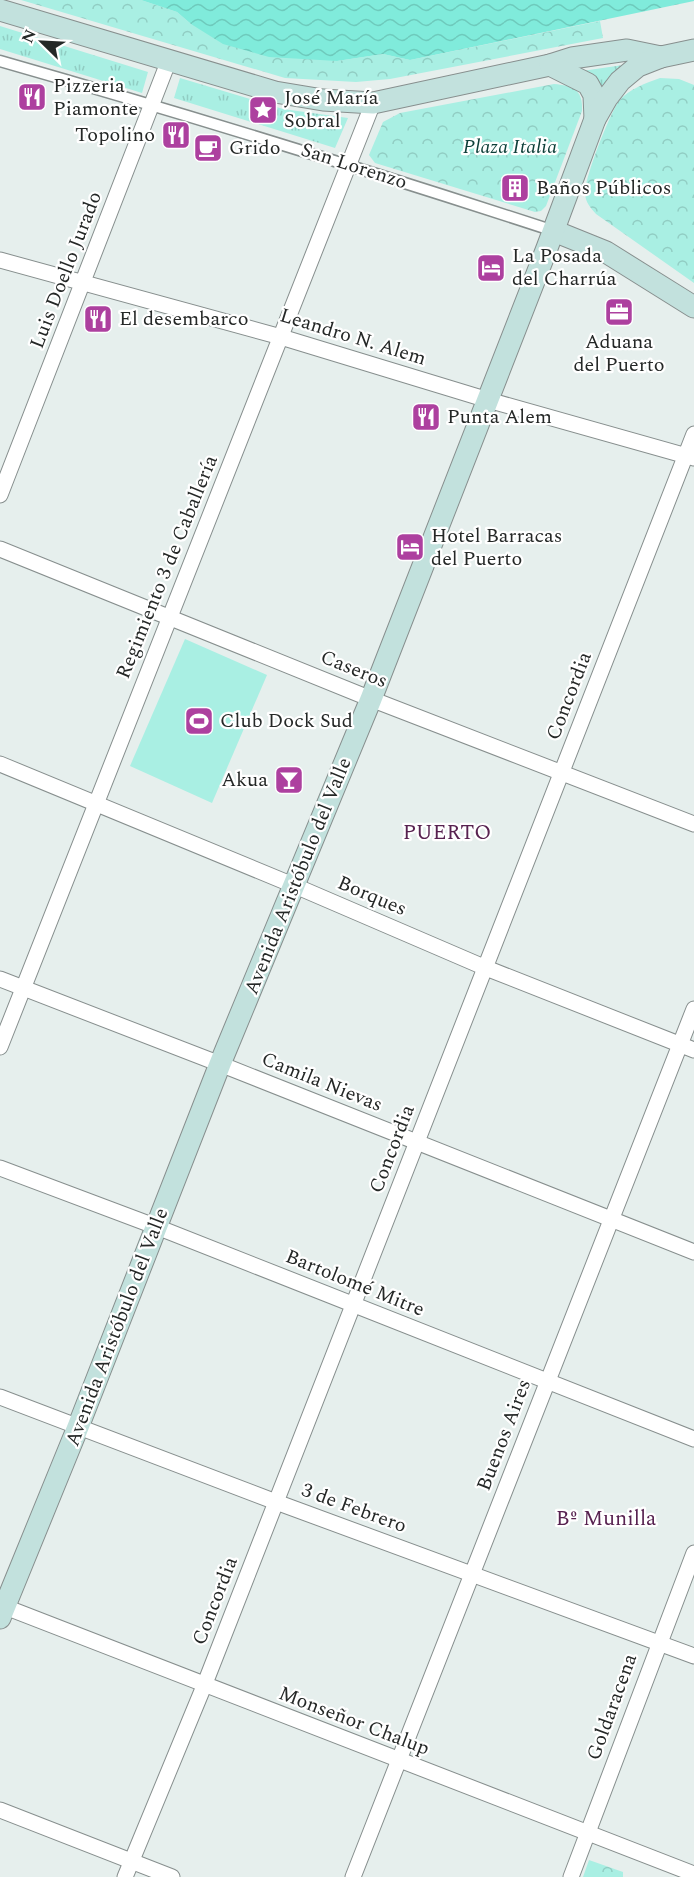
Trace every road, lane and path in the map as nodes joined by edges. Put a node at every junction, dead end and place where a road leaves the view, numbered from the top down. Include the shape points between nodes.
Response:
1 (0, 10) edge
2 (694, 50) edge
3 (661, 57) junction
4 (169, 60) junction
5 (0, 61) edge
6 (550, 65) junction
7 (373, 103) junction
8 (153, 104) junction
9 (595, 118) junction
10 (349, 164) junction
11 (554, 231) junction
12 (0, 260) edge
13 (83, 283) junction
14 (694, 306) edge
15 (281, 337) junction
16 (488, 400) junction
17 (694, 434) edge
18 (690, 456) edge
19 (0, 495) edge
20 (0, 549) edge
21 (170, 618) junction
22 (371, 699) junction
23 (0, 764) edge
24 (561, 773) junction
25 (95, 803) junction
26 (694, 824) edge
27 (293, 885) junction
28 (486, 968) junction
29 (0, 979) edge
30 (23, 988) junction
31 (694, 1009) edge
32 (0, 1047) edge
33 (687, 1048) edge
34 (220, 1064) junction
35 (416, 1143) junction
36 (0, 1168) edge
37 (611, 1220) junction
38 (157, 1227) junction
39 (694, 1252) edge
40 (353, 1305) junction
41 (547, 1382) junction
42 (0, 1397) edge
43 (78, 1427) junction
44 (694, 1439) edge
45 (276, 1502) junction
46 (694, 1553) edge
47 (472, 1574) junction
48 (2, 1610) edge
49 (659, 1643) junction
50 (694, 1656) edge
51 (204, 1686) junction
52 (399, 1761) junction
53 (0, 1810) edge
54 (588, 1833) junction
55 (131, 1861) junction
56 (694, 1874) edge
57 (125, 1877) edge
58 (172, 1877) edge
59 (353, 1877) edge
60 (571, 1877) edge

1 - 4 main road
2 - 3 main road
3 - 6 main road via 627,50
3 - 9 main road, Avenida Aristóbulo del Valle via 638,66 620,81
4 - 7 main road via 275,92
4 - 8 street, Luis Doello Jurado
5 - 8 street, San Lorenzo
6 - 7 main road
6 - 9 main road via 588,84 594,95
7 - 10 street, Regimiento 3 de Caballería
8 - 10 street, San Lorenzo
8 - 13 street, Luis Doello Jurado
9 - 11 main road, Avenida Aristóbulo del Valle
10 - 11 street, San Lorenzo
10 - 15 street, Regimiento 3 de Caballería
11 - 14 main road, San Lorenzo via 626,262
11 - 16 main road, Avenida Aristóbulo del Valle
12 - 13 street, Leandro N. Alem
13 - 15 street, Leandro N. Alem
13 - 19 street, Luis Doello Jurado
15 - 16 street, Leandro N. Alem
15 - 21 street, Regimiento 3 de Caballería
16 - 18 street, Leandro N. Alem
16 - 22 main road, Avenida Aristóbulo del Valle
17 - 18 street, Concordia
18 - 24 street, Concordia
20 - 21 street, Caseros
21 - 22 street, Caseros
21 - 25 street, Regimiento 3 de Caballería
22 - 24 street, Caseros
22 - 27 main road, Avenida Aristóbulo del Valle
23 - 25 street, Borques
24 - 26 street, Caseros
24 - 28 street, Concordia
25 - 27 street, Borques
25 - 30 street, Regimiento 3 de Caballería
27 - 28 street, Borques
27 - 34 main road, Avenida Aristóbulo del Valle
28 - 33 street, Borques
28 - 35 street, Concordia
29 - 30 street, Camila Nievas
30 - 32 street, Regimiento 3 de Caballería
30 - 34 street, Camila Nievas
31 - 33 street, Buenos Aires
33 - 37 street, Buenos Aires
34 - 35 street, Camila Nievas
34 - 38 main road, Avenida Aristóbulo del Valle
35 - 37 street, Camila Nievas
35 - 40 street, Concordia
36 - 38 street, Bartolomé Mitre
37 - 39 street, Camila Nievas
37 - 41 street, Buenos Aires
38 - 40 street, Bartolomé Mitre
38 - 43 main road, Avenida Aristóbulo del Valle
40 - 41 street, Bartolomé Mitre
40 - 45 street, Concordia
41 - 44 street, Bartolomé Mitre
41 - 47 street, Buenos Aires
42 - 43 street, 3 de Febrero
43 - 45 street, 3 de Febrero
43 - 48 main road, Avenida Aristóbulo del Valle
45 - 47 street, 3 de Febrero
45 - 51 street, Concordia
46 - 49 street, Goldaracena
47 - 49 street, 3 de Febrero
47 - 52 street, Buenos Aires
48 - 51 street, Monseñor Chalup
49 - 50 street, 3 de Febrero
49 - 54 street, Goldaracena
51 - 52 street, Monseñor Chalup
51 - 55 street, Concordia
52 - 54 street, Monseñor Chalup
52 - 59 street, Buenos Aires
53 - 55 street
54 - 56 street, Monseñor Chalup
54 - 60 street, Goldaracena
55 - 57 street, Concordia
55 - 58 street

